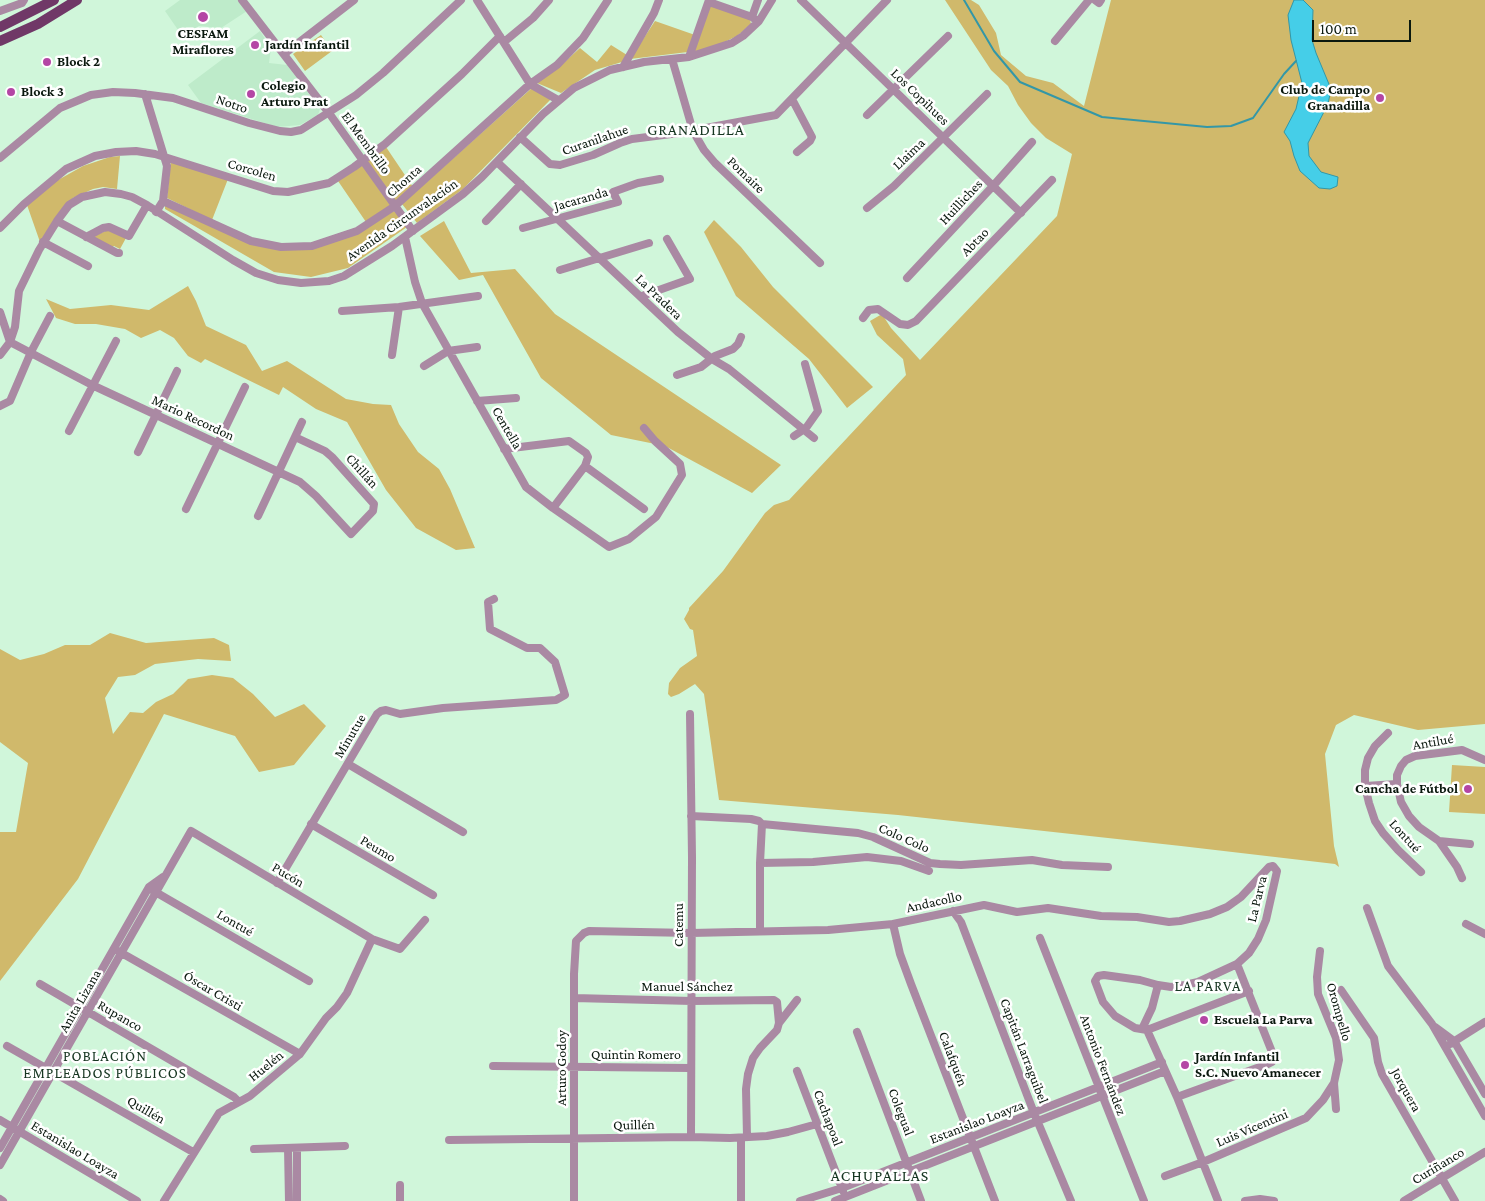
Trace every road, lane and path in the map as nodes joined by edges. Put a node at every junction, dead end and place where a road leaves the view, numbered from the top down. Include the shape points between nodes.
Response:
1 (24, 0) edge
2 (54, 0) edge
3 (78, 0) edge
4 (242, 0) edge
5 (354, 0) edge
6 (461, 0) edge
7 (476, 0) edge
8 (549, 0) edge
9 (608, 0) edge
10 (659, 0) edge
11 (758, 0) edge
12 (772, 0) edge
13 (801, 0) edge
14 (887, 0) edge
15 (1089, 0) edge
16 (709, 1) edge
17 (0, 11) edge
18 (755, 19) junction
19 (0, 27) edge
20 (948, 36) dead end
21 (502, 39) junction
22 (0, 41) edge
23 (1055, 41) dead end
24 (846, 43) junction
25 (284, 54) junction
26 (689, 56) junction
27 (672, 59) junction
28 (623, 67) junction
29 (530, 84) junction
30 (894, 89) junction
31 (145, 94) junction
32 (987, 94) dead end
33 (792, 98) junction
34 (558, 100) junction
35 (329, 113) junction
36 (867, 115) dead end
37 (693, 130) junction
38 (520, 137) junction
39 (944, 138) junction
40 (1032, 142) dead end
41 (797, 152) dead end
42 (165, 156) junction
43 (0, 158) edge
44 (363, 160) junction
45 (497, 162) junction
46 (660, 180) dead end
47 (1052, 180) dead end
48 (521, 184) junction
49 (993, 186) junction
50 (163, 201) junction
51 (147, 205) junction
52 (395, 206) junction
53 (867, 208) dead end
54 (156, 212) junction
55 (1020, 213) junction
56 (558, 219) junction
57 (56, 221) junction
58 (486, 221) dead end
59 (0, 228) edge
60 (523, 228) dead end
61 (413, 230) junction
62 (86, 237) junction
63 (405, 237) junction
64 (667, 239) dead end
65 (43, 242) junction
66 (649, 243) dead end
67 (119, 253) dead end
68 (600, 258) junction
69 (820, 264) dead end
70 (88, 266) dead end
71 (560, 270) dead end
72 (907, 278) dead end
73 (478, 296) dead end
74 (642, 296) junction
75 (422, 303) junction
76 (399, 307) junction
77 (342, 311) dead end
78 (0, 312) edge
79 (50, 316) dead end
80 (863, 318) dead end
81 (742, 337) dead end
82 (116, 340) dead end
83 (10, 342) junction
84 (477, 347) dead end
85 (31, 352) junction
86 (448, 352) junction
87 (392, 354) dead end
88 (0, 356) edge
89 (712, 359) junction
90 (805, 364) dead end
91 (424, 366) dead end
92 (177, 371) dead end
93 (677, 375) dead end
94 (92, 385) junction
95 (244, 387) dead end
96 (516, 398) dead end
97 (477, 400) junction
98 (0, 406) edge
99 (156, 415) junction
100 (302, 422) dead end
101 (644, 428) dead end
102 (804, 429) junction
103 (69, 430) dead end
104 (794, 436) dead end
105 (296, 437) junction
106 (814, 438) dead end
107 (217, 444) junction
108 (504, 448) junction
109 (138, 452) dead end
110 (585, 466) junction
111 (278, 473) junction
112 (553, 508) junction
113 (186, 509) dead end
114 (644, 509) dead end
115 (258, 516) dead end
116 (351, 534) joint
117 (494, 599) dead end
118 (690, 714) dead end
119 (1388, 733) dead end
120 (1485, 760) edge
121 (348, 764) junction
122 (1397, 784) junction
123 (1365, 786) junction
124 (691, 816) junction
125 (312, 824) junction
126 (762, 824) junction
127 (191, 831) joint
128 (463, 832) dead end
129 (1439, 841) junction
130 (1470, 844) dead end
131 (760, 863) junction
132 (1108, 868) dead end
133 (1276, 868) joint
134 (929, 871) dead end
135 (1421, 872) dead end
136 (165, 875) junction
137 (1462, 878) dead end
138 (277, 883) junction
139 (148, 887) junction
140 (156, 892) junction
141 (433, 895) dead end
142 (1367, 908) dead end
143 (953, 911) junction
144 (425, 920) dead end
145 (893, 924) junction
146 (1466, 924) dead end
147 (760, 930) junction
148 (691, 933) junction
149 (1485, 934) edge
150 (579, 937) joint
151 (1040, 938) dead end
152 (372, 940) junction
153 (114, 949) junction
154 (1320, 951) dead end
155 (122, 953) junction
156 (1237, 964) junction
157 (309, 981) dead end
158 (40, 984) dead end
159 (1158, 985) junction
160 (1341, 990) dead end
161 (1249, 991) junction
162 (574, 998) junction
163 (798, 1000) dead end
164 (692, 1001) junction
165 (81, 1008) junction
166 (88, 1012) junction
167 (1485, 1022) edge
168 (1432, 1024) junction
169 (778, 1025) junction
170 (1144, 1030) junction
171 (857, 1032) dead end
172 (1454, 1041) junction
173 (7, 1046) dead end
174 (1445, 1048) junction
175 (300, 1054) junction
176 (1162, 1062) junction
177 (493, 1066) dead end
178 (575, 1067) junction
179 (46, 1068) junction
180 (690, 1068) junction
181 (797, 1071) dead end
182 (1165, 1071) junction
183 (54, 1072) junction
184 (1334, 1083) junction
185 (1098, 1087) junction
186 (1485, 1094) edge
187 (1101, 1096) junction
188 (1177, 1097) junction
189 (239, 1102) junction
190 (1336, 1109) dead end
191 (1036, 1116) junction
192 (1485, 1116) edge
193 (0, 1120) edge
194 (817, 1124) junction
195 (12, 1127) junction
196 (20, 1131) junction
197 (691, 1137) junction
198 (970, 1137) junction
199 (574, 1138) junction
200 (744, 1138) junction
201 (449, 1140) dead end
202 (346, 1146) dead end
203 (974, 1146) junction
204 (0, 1148) edge
205 (288, 1148) junction
206 (297, 1148) junction
207 (254, 1150) dead end
208 (194, 1152) junction
209 (1485, 1152) edge
210 (907, 1162) junction
211 (1203, 1162) junction
212 (0, 1165) edge
213 (910, 1171) junction
214 (1165, 1176) dead end
215 (1441, 1178) junction
216 (400, 1185) dead end
217 (842, 1188) junction
218 (0, 1199) edge
219 (846, 1199) edge
220 (3, 1201) edge
221 (137, 1201) edge
222 (164, 1201) edge
223 (289, 1201) edge
224 (298, 1201) edge
225 (400, 1201) edge
226 (574, 1201) edge
227 (741, 1201) edge
228 (800, 1201) edge
229 (836, 1201) edge
230 (920, 1201) edge
231 (995, 1201) edge
232 (1071, 1201) edge
233 (1144, 1201) edge
234 (1218, 1201) edge
235 (1245, 1201) edge
236 (1274, 1201) edge
237 (1404, 1201) edge
238 (1455, 1201) edge

1 - 17 street
2 - 19 main road
3 - 22 main road via 38,24
4 - 25 street, El Membrillo
5 - 25 street
6 - 35 street, Notro via 383,73
7 - 21 street
8 - 21 street, Corcolen via 533,18
9 - 29 street, Chonta via 583,38 557,65
10 - 28 street
11 - 18 street
12 - 18 street, Avenida Circunvalación via 766,13
13 - 24 street, Los Copihues
14 - 24 street
15 - 23 street
16 - 18 street
16 - 26 street
18 - 26 street, Avenida Circunvalación via 743,36 732,43
20 - 30 street
21 - 29 street
21 - 44 street, Corcolen
24 - 30 street, Los Copihues
24 - 33 street
25 - 35 street, El Membrillo
26 - 27 street, Avenida Circunvalación
27 - 28 street, Avenida Circunvalación
27 - 37 street, Pomaire
28 - 34 street, Avenida Circunvalación via 586,81
29 - 34 street
29 - 52 street, Chonta
30 - 36 street
30 - 39 street, Los Copihues
31 - 35 street, Notro via 173,98 280,131 301,130
31 - 42 street
31 - 43 street, Notro via 102,93 70,103
32 - 39 street, Llaima
33 - 37 street, Curanilahue via 776,115
33 - 41 street via 812,137
34 - 38 street, Avenida Circunvalación
35 - 44 street, El Membrillo
37 - 38 street, Curanilahue via 632,139 594,155 555,166
37 - 69 street, Pomaire via 715,163
38 - 45 street, Avenida Circunvalación
39 - 49 street, Los Copihues
39 - 53 street, Llaima
40 - 49 street, Huilliches
42 - 44 street, Corcolen via 256,187 288,192 329,183
42 - 50 street
42 - 59 street, Corcolen via 126,151 85,160 58,174
44 - 52 street, El Membrillo
45 - 48 street, La Pradera
45 - 61 street, Avenida Circunvalación via 463,194
46 - 56 street, Jacaranda via 638,183 613,192 618,202
47 - 55 street, Abtao
48 - 56 street, La Pradera
48 - 58 street
49 - 55 street, Los Copihues
49 - 72 street, Huilliches
50 - 52 street, Chonta via 251,240 290,248 312,246 343,236
50 - 54 street
51 - 54 street, Avenida Circunvalación
51 - 57 street, Avenida Circunvalación via 121,194 98,193 76,201
51 - 62 street via 129,236 109,227
52 - 61 street, El Membrillo
54 - 63 street, Avenida Circunvalación via 256,273 293,282 329,281 344,276
55 - 80 street, Abtao via 916,321 900,324 878,309 869,310
56 - 60 street, Jacaranda
56 - 68 street, La Pradera
57 - 62 street
57 - 65 street, Avenida Circunvalación
61 - 63 street, Avenida Circunvalación
62 - 67 street
63 - 75 street, Centella
64 - 74 street via 690,279
65 - 70 street
65 - 83 street, Avenida Circunvalación via 19,292
66 - 68 street
68 - 71 street
68 - 74 street, La Pradera
73 - 75 street
74 - 89 street, La Pradera via 678,332
75 - 76 street
75 - 86 street, Centella
76 - 77 street
76 - 87 street
78 - 83 street
79 - 85 street
81 - 89 street via 733,349
82 - 94 street
83 - 85 street, Mario Recordon
83 - 88 street
84 - 86 street
85 - 94 street, Mario Recordon
85 - 98 street via 10,401
86 - 91 street
86 - 97 street, Centella
89 - 93 street
89 - 102 street, La Pradera
90 - 102 street via 818,411
92 - 99 street
94 - 99 street, Mario Recordon
94 - 103 street
95 - 107 street
96 - 97 street
97 - 108 street, Centella
99 - 107 street, Mario Recordon
99 - 109 street
100 - 105 street
101 - 112 street, Centella via 680,464 682,475 656,517 628,539 610,547
102 - 104 street
102 - 106 street, La Pradera
105 - 111 street
105 - 116 street, Chillán via 332,457 374,504 373,511
107 - 111 street, Mario Recordon
107 - 113 street
108 - 110 street via 569,440 586,453
108 - 112 street, Centella via 526,487
110 - 112 street
110 - 114 street
111 - 115 street
111 - 116 street, Mario Recordon via 308,488
117 - 121 street, Minutue via 488,602 490,628 527,648 540,648 556,662 565,695 556,700 400,714 381,711
118 - 124 street, Catemu
119 - 123 street, Lontué via 1368,758
120 - 122 street, Antilué via 1462,750 1415,756 1401,766
121 - 125 street, Minutue
121 - 128 street
122 - 123 street
122 - 129 street via 1410,816
123 - 135 street, Lontué via 1383,832
124 - 126 street, Colo Colo via 751,819
124 - 148 street, Catemu
125 - 138 street, Minutue
125 - 141 street, Peumo
126 - 131 street
126 - 132 street, Colo Colo via 858,833 930,863 961,866 1032,860
127 - 136 street, Anita Lizana
127 - 138 street, Pucón
129 - 130 street
129 - 137 street
131 - 134 street, Colo Colo via 867,858 901,861
131 - 147 street
133 - 143 street, Andacollo via 1269,867 1227,907 1180,921 1101,916 1048,908 1017,912 984,905
133 - 156 street, La Parva via 1266,920 1249,953
136 - 139 street, Anita Lizana
136 - 140 street, Anita Lizana
138 - 152 street, Pucón
139 - 140 street, Lontué
139 - 153 street, Anita Lizana
140 - 155 street, Anita Lizana
140 - 157 street, Lontué
142 - 168 street via 1388,966
143 - 145 street, Andacollo
143 - 191 street, Capitán Larraguibel via 961,922
144 - 152 street, Pucón via 400,949
145 - 147 street, Andacollo via 828,930
145 - 198 street, Calafquén via 900,954
146 - 149 street
147 - 148 street, Andacollo
148 - 150 street, Andacollo via 589,931
148 - 164 street, Catemu
150 - 162 street, Arturo Godoy via 576,941
151 - 185 street, Antonio Fernández
152 - 175 street, Huelén via 347,993
153 - 155 street, Óscar Cristi
153 - 165 street, Anita Lizana
154 - 184 street, Orompello via 1318,994 1333,1029 1338,1055
155 - 166 street, Anita Lizana
155 - 175 street, Óscar Cristi
156 - 159 street, La Parva via 1192,984
156 - 161 street
158 - 165 street, Rupanco
159 - 170 street
159 - 170 street, La Parva via 1104,975 1095,981 1108,1010 1127,1024
160 - 215 street, Jorquera via 1374,1038 1382,1074
161 - 170 street
161 - 188 street via 1274,1057 1272,1062
162 - 164 street, Manuel Sánchez
162 - 178 street, Arturo Godoy
163 - 169 street
164 - 169 street, Manuel Sánchez via 774,1000 778,1005
164 - 180 street, Catemu
165 - 166 street, Rupanco
165 - 179 street, Anita Lizana
166 - 183 street, Anita Lizana
166 - 189 street, Rupanco
167 - 172 street
168 - 172 street
168 - 174 street
169 - 200 street via 753,1058 748,1074
170 - 176 street
171 - 210 street, Colegual
172 - 174 street
172 - 186 street
173 - 179 street, Quillén
174 - 192 street
175 - 189 street, Huelén
176 - 182 street
176 - 185 street, Estanislao Loayza
177 - 178 street, Quintin Romero
178 - 180 street, Quintin Romero
178 - 199 street, Arturo Godoy
179 - 183 street, Quillén
179 - 195 street, Anita Lizana
180 - 197 street, Catemu
181 - 194 street, Cachapoal
182 - 187 street, Estanislao Loayza
182 - 188 street
183 - 196 street, Anita Lizana
183 - 208 street, Quillén
184 - 190 street, Orompello
184 - 211 street, Luis Vicentini via 1306,1118
185 - 187 street, Antonio Fernández
185 - 191 street, Estanislao Loayza
187 - 191 street, Estanislao Loayza
187 - 233 street, Antonio Fernández
188 - 211 street
189 - 208 street, Huelén via 219,1113
191 - 198 street, Estanislao Loayza
191 - 203 street, Estanislao Loayza
191 - 232 street, Capitán Larraguibel
193 - 195 street, Estanislao Loayza
194 - 200 street, Quillén
194 - 217 street, Cachapoal
195 - 196 street, Estanislao Loayza
195 - 204 street, Anita Lizana
196 - 212 street, Anita Lizana
196 - 221 street, Estanislao Loayza
197 - 199 street, Quillén
197 - 200 street, Quillén
198 - 203 street, Calafquén
198 - 210 street, Estanislao Loayza
199 - 201 street, Quillén
199 - 226 street, Arturo Godoy
200 - 227 street
202 - 206 street
203 - 213 street, Estanislao Loayza
203 - 231 street, Calafquén
205 - 206 street
205 - 207 street
205 - 223 street
206 - 224 street
208 - 222 street, Huelén
209 - 215 street, Curiñanco
210 - 213 street, Colegual
210 - 217 street, Estanislao Loayza
211 - 214 street, Luis Vicentini
211 - 234 street
213 - 219 street, Estanislao Loayza
213 - 230 street, Colegual
215 - 237 street, Curiñanco
215 - 238 street, Jorquera
216 - 225 street
217 - 219 street, Cachapoal
217 - 228 street, Estanislao Loayza
218 - 220 street
219 - 229 street, Estanislao Loayza
235 - 236 street

